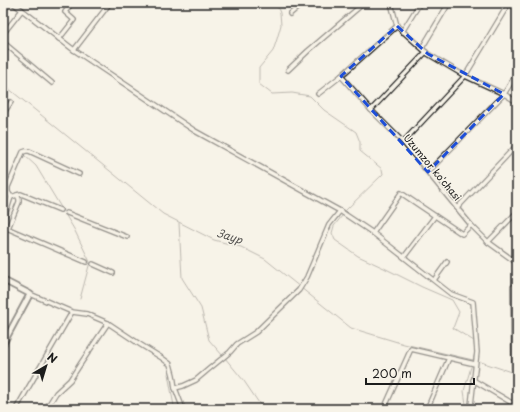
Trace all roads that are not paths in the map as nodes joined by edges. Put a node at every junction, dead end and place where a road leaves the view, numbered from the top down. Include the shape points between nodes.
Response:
1 (13, 3) edge
2 (72, 3) edge
3 (110, 3) edge
4 (303, 3) edge
5 (364, 3) edge
6 (391, 3) edge
7 (420, 3) edge
8 (449, 3) edge
9 (509, 3) edge
10 (18, 5) edge
11 (22, 10) junction
12 (290, 14) dead end
13 (397, 26) junction
14 (402, 32) junction
15 (3, 34) edge
16 (59, 39) junction
17 (3, 42) edge
18 (422, 48) junction
19 (74, 50) junction
20 (426, 52) junction
21 (288, 70) dead end
22 (517, 73) edge
23 (341, 76) junction
24 (465, 76) junction
25 (52, 83) dead end
26 (318, 94) dead end
27 (504, 94) junction
28 (11, 102) dead end
29 (517, 102) edge
30 (371, 110) junction
31 (3, 114) edge
32 (403, 142) junction
33 (517, 145) edge
34 (428, 172) junction
35 (79, 174) dead end
36 (17, 195) junction
37 (11, 197) junction
38 (457, 208) junction
39 (60, 210) dead end
40 (340, 211) junction
41 (66, 212) dead end
42 (517, 212) edge
43 (435, 216) junction
44 (3, 222) edge
45 (471, 225) junction
46 (373, 233) junction
47 (127, 237) dead end
48 (488, 242) junction
49 (404, 258) junction
50 (86, 262) dead end
51 (447, 262) dead end
52 (517, 262) edge
53 (93, 264) dead end
54 (113, 273) dead end
55 (3, 280) edge
56 (434, 280) junction
57 (517, 285) edge
58 (30, 294) junction
59 (72, 312) junction
60 (108, 323) junction
61 (3, 344) edge
62 (449, 358) junction
63 (476, 364) junction
64 (514, 368) dead end
65 (473, 380) junction
66 (175, 388) junction
67 (517, 406) edge
68 (16, 409) edge
69 (46, 409) edge
70 (183, 409) edge
71 (384, 409) edge
72 (427, 409) edge
73 (469, 409) edge

1 - 10 street
2 - 16 street via 65,12 74,20
3 - 19 street
4 - 12 street
5 - 21 street
6 - 13 street
7 - 14 street
8 - 18 street
9 - 24 street
10 - 11 street
11 - 15 street
11 - 16 street
13 - 14 street
13 - 23 street
14 - 18 street
16 - 19 street
17 - 25 street
18 - 20 street
19 - 40 street via 195,131
20 - 24 street
20 - 30 street
22 - 27 street
23 - 26 street
23 - 30 street, Uzumzor ko'chasi
24 - 27 street
24 - 32 street
27 - 29 street
27 - 34 street
28 - 31 street
30 - 32 street, Uzumzor ko'chasi
32 - 34 street, Uzumzor ko'chasi
33 - 38 street
34 - 38 street, Uzumzor ko'chasi
35 - 37 street via 28,151 23,152 8,187
36 - 37 street
36 - 39 street via 21,194
36 - 50 street via 19,202 9,229
37 - 44 street
38 - 45 street, Uzumzor ko'chasi
40 - 46 street
40 - 66 street via 329,225 299,290 256,332 237,344 196,380
41 - 47 street
42 - 48 street
43 - 45 street via 462,234
43 - 46 street via 401,193
43 - 49 street
45 - 48 street, Uzumzor ko'chasi
46 - 49 street
48 - 52 street, Uzumzor ko'chasi
49 - 56 street
51 - 56 street
53 - 54 street
55 - 58 street
56 - 63 street via 451,294 473,302
57 - 64 street via 513,286
58 - 59 street
58 - 61 street
59 - 60 street via 87,314
59 - 68 street
60 - 66 street via 170,364
60 - 69 street via 70,380 56,393
62 - 63 street
62 - 71 street via 411,349
62 - 72 street
63 - 65 street
65 - 67 street
65 - 73 street
66 - 70 street

